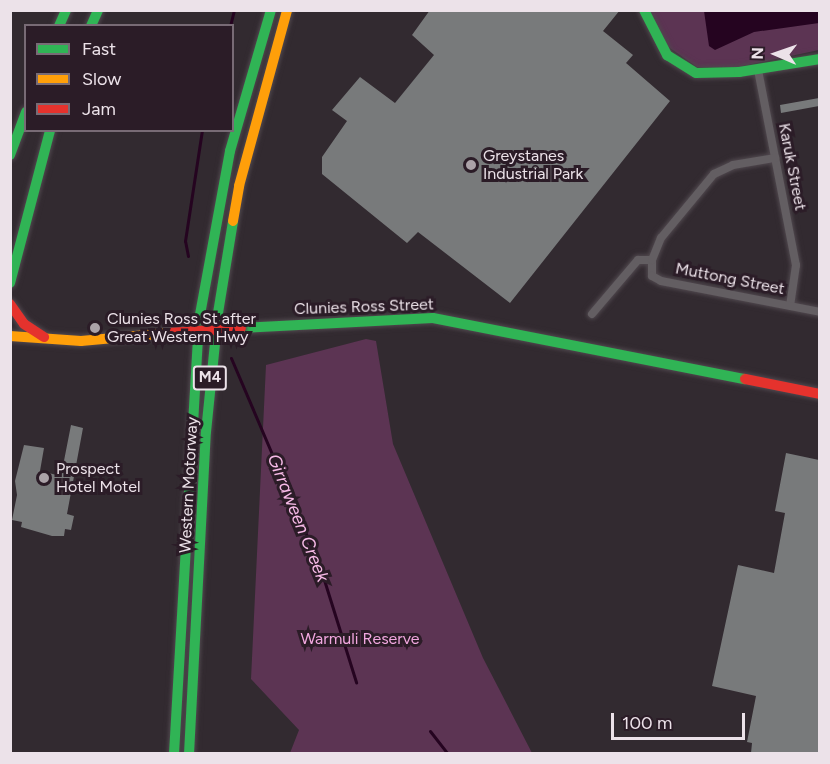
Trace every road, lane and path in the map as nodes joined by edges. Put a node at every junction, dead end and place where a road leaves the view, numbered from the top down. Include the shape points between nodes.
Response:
1 (66, 10) edge
2 (98, 10) edge
3 (271, 10) edge
4 (287, 10) edge
5 (644, 10) edge
6 (60, 24) edge
7 (92, 24) edge
8 (819, 59) edge
9 (758, 70) junction
10 (24, 117) edge
11 (49, 132) edge
12 (10, 155) edge
13 (775, 158) junction
14 (652, 260) junction
15 (10, 283) edge
16 (10, 304) edge
17 (790, 306) junction
18 (819, 312) edge
19 (592, 314) dead end
20 (10, 336) edge
21 (50, 339) junction
22 (819, 394) edge
23 (174, 753) edge
24 (189, 753) edge

1 - 6 main road
2 - 7 main road
3 - 23 main road, Western Motorway / M4 via 230,152 199,320
4 - 24 main road, Western Motorway / M4 via 239,186 218,313 206,432
5 - 9 main road via 660,46 685,69 709,74
8 - 9 main road
9 - 13 street, Karuk Street
10 - 12 main road
11 - 15 main road
13 - 14 street via 733,165 714,174 661,238
13 - 17 street, Karuk Street via 796,266
14 - 17 street, Muttong Street via 652,276 661,281
14 - 19 street via 638,260
16 - 21 main road via 24,324
17 - 18 street, Muttong Street
20 - 21 main road, Clunies Ross Street
21 - 22 main road, Clunies Ross Street, bridge via 433,318

